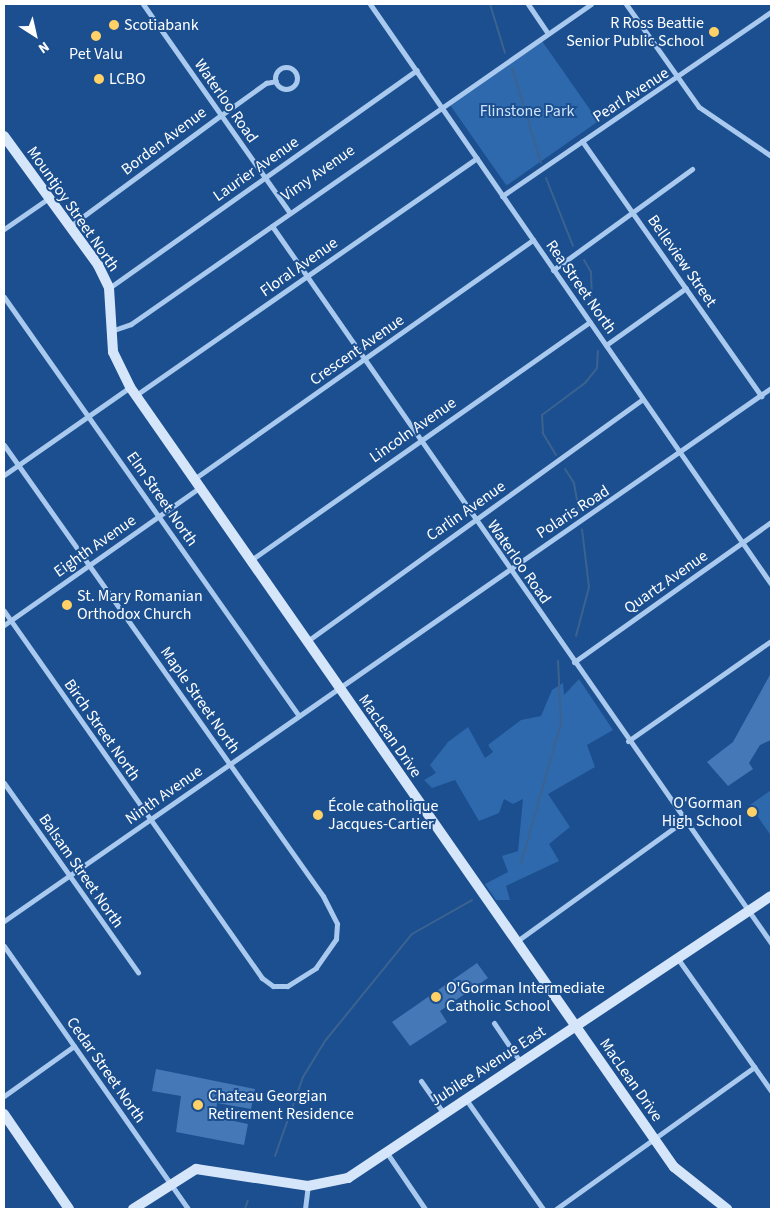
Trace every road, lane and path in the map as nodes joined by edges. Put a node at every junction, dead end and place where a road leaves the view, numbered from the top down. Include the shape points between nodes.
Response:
1 (143, 4) edge
2 (370, 4) edge
3 (528, 4) edge
4 (591, 4) edge
5 (626, 4) edge
6 (771, 12) edge
7 (547, 32) junction
8 (417, 70) junction
9 (679, 78) junction
10 (276, 82) junction
11 (442, 106) junction
12 (220, 116) junction
13 (4, 136) edge
14 (582, 141) junction
15 (771, 156) edge
16 (477, 158) junction
17 (692, 169) dead end
18 (266, 177) junction
19 (502, 196) junction
20 (48, 198) junction
21 (632, 211) junction
22 (289, 212) junction
23 (70, 226) junction
24 (272, 226) junction
25 (4, 229) edge
26 (533, 240) junction
27 (553, 270) junction
28 (307, 277) junction
29 (109, 288) junction
30 (686, 288) junction
31 (4, 297) edge
32 (590, 322) junction
33 (112, 331) junction
34 (606, 345) junction
35 (365, 360) junction
36 (771, 388) edge
37 (133, 391) junction
38 (761, 396) junction
39 (642, 400) junction
40 (88, 417) junction
41 (420, 440) junction
42 (4, 445) edge
43 (680, 454) junction
44 (18, 465) junction
45 (4, 475) edge
46 (197, 483) junction
47 (159, 516) junction
48 (474, 520) junction
49 (771, 522) edge
50 (742, 543) junction
51 (251, 560) junction
52 (89, 565) junction
53 (510, 570) junction
54 (771, 584) edge
55 (4, 612) edge
56 (10, 620) junction
57 (4, 625) edge
58 (771, 641) edge
59 (305, 642) junction
60 (574, 662) junction
61 (338, 689) junction
62 (300, 716) junction
63 (628, 741) junction
64 (230, 764) junction
65 (4, 783) edge
66 (149, 820) junction
67 (685, 820) junction
68 (70, 876) junction
69 (771, 896) edge
70 (216, 911) joint
71 (749, 911) junction
72 (4, 921) edge
73 (516, 941) junction
74 (771, 943) edge
75 (4, 946) edge
76 (678, 959) junction
77 (138, 972) dead end
78 (494, 1023) dead end
79 (577, 1029) junction
80 (74, 1046) junction
81 (519, 1060) junction
82 (754, 1067) junction
83 (421, 1081) dead end
84 (771, 1091) edge
85 (4, 1096) edge
86 (464, 1098) junction
87 (442, 1113) junction
88 (4, 1114) edge
89 (654, 1139) junction
90 (387, 1153) junction
91 (170, 1184) junction
92 (308, 1186) junction
93 (69, 1209) edge
94 (133, 1209) edge
95 (188, 1209) edge
96 (305, 1209) edge
97 (425, 1209) edge
98 (543, 1209) edge
99 (556, 1209) edge
100 (728, 1209) edge

1 - 12 street, Waterloo Road
2 - 8 street, Rea Street North
3 - 7 street
4 - 7 street, Vimy Avenue
5 - 9 street
6 - 9 street, Pearl Avenue
7 - 11 street, Vimy Avenue
8 - 11 street, Rea Street North
8 - 18 street, Laurier Avenue
9 - 14 street, Pearl Avenue
9 - 15 street via 699,107
10 - 10 street, Borden Avenue via 290,89 297,77 284,68 276,74
10 - 12 street, Borden Avenue via 266,83
11 - 16 street, Rea Street North
11 - 22 street, Vimy Avenue
12 - 18 street, Waterloo Road
12 - 23 street, Borden Avenue
13 - 20 street, Mountjoy Street North
14 - 19 street, Pearl Avenue
14 - 21 street, Belleview Street
16 - 19 street, Rea Street North
16 - 28 street, Floral Avenue
17 - 21 street
18 - 22 street, Waterloo Road
18 - 29 street, Laurier Avenue
19 - 26 street, Rea Street North
20 - 23 street, Mountjoy Street North
20 - 25 street
21 - 27 street
21 - 30 street, Belleview Street
22 - 24 street, Vimy Avenue
23 - 29 street, Mountjoy Street North
24 - 28 street, Waterloo Road
24 - 33 street, Vimy Avenue via 131,324
26 - 27 street, Rea Street North
26 - 35 street, Crescent Avenue
27 - 32 street, Rea Street North
28 - 35 street, Waterloo Road
28 - 37 street, Floral Avenue
29 - 33 street, Mountjoy Street North
30 - 34 street
30 - 38 street, Belleview Street
31 - 40 street, Elm Street North
32 - 34 street, Rea Street North
32 - 41 street, Lincoln Avenue
33 - 37 street via 113,352
34 - 39 street, Rea Street North
35 - 41 street, Waterloo Road
35 - 46 street, Crescent Avenue
36 - 38 street, Polaris Road
37 - 40 street, Floral Avenue
37 - 46 street, MacLean Drive
38 - 43 street, Polaris Road
39 - 43 street, Rea Street North
39 - 48 street, Carlin Avenue
40 - 44 street, Floral Avenue
40 - 47 street, Elm Street North
41 - 48 street, Waterloo Road
41 - 51 street, Lincoln Avenue
42 - 44 street, Maple Street North
43 - 50 street, Rea Street North
43 - 53 street, Polaris Road via 584,522 567,526
44 - 45 street, Floral Avenue
44 - 52 street, Maple Street North
46 - 47 street, Eighth Avenue
46 - 51 street, MacLean Drive
47 - 52 street, Eighth Avenue
47 - 62 street, Elm Street North
48 - 53 street, Waterloo Road
48 - 59 street, Carlin Avenue
49 - 50 street, Quartz Avenue
50 - 54 street, Rea Street North
50 - 60 street, Quartz Avenue
51 - 59 street, MacLean Drive
52 - 56 street, Eighth Avenue
52 - 64 street, Maple Street North
53 - 60 street, Waterloo Road
53 - 61 street, Polaris Road
55 - 56 street, Birch Street North
56 - 57 street, Eighth Avenue
56 - 66 street, Birch Street North
58 - 63 street
59 - 61 street, MacLean Drive
60 - 63 street, Waterloo Road
61 - 62 street, Ninth Avenue
61 - 73 street, MacLean Drive
62 - 64 street, Ninth Avenue
63 - 67 street, Waterloo Road
64 - 66 street, Ninth Avenue
64 - 70 street, Maple Street North via 337,924 336,939 316,968 287,986 273,986 262,978
65 - 68 street, Balsam Street North
66 - 68 street, Ninth Avenue
66 - 70 street, Birch Street North
67 - 71 street, Waterloo Road
67 - 73 street
68 - 72 street, Ninth Avenue
68 - 77 street, Balsam Street North
69 - 71 street, Jubilee Avenue East
71 - 74 street, Waterloo Road
71 - 76 street, Jubilee Avenue East
73 - 79 street, MacLean Drive
75 - 80 street, Cedar Street North
76 - 79 street, Jubilee Avenue East
76 - 82 street
78 - 81 street
79 - 81 street, Jubilee Avenue East
79 - 89 street, MacLean Drive
80 - 85 street
80 - 91 street, Cedar Street North
81 - 86 street, Jubilee Avenue East
82 - 84 street
82 - 89 street
83 - 87 street
86 - 87 street, Jubilee Avenue East
86 - 98 street
87 - 90 street, Jubilee Avenue East
88 - 93 street
89 - 99 street
89 - 100 street, MacLean Drive via 674,1167
90 - 92 street, Jubilee Avenue East via 348,1178
90 - 97 street
91 - 92 street, Jubilee Avenue East via 196,1170
91 - 94 street, Jubilee Avenue East
91 - 95 street, Cedar Street North
92 - 96 street

